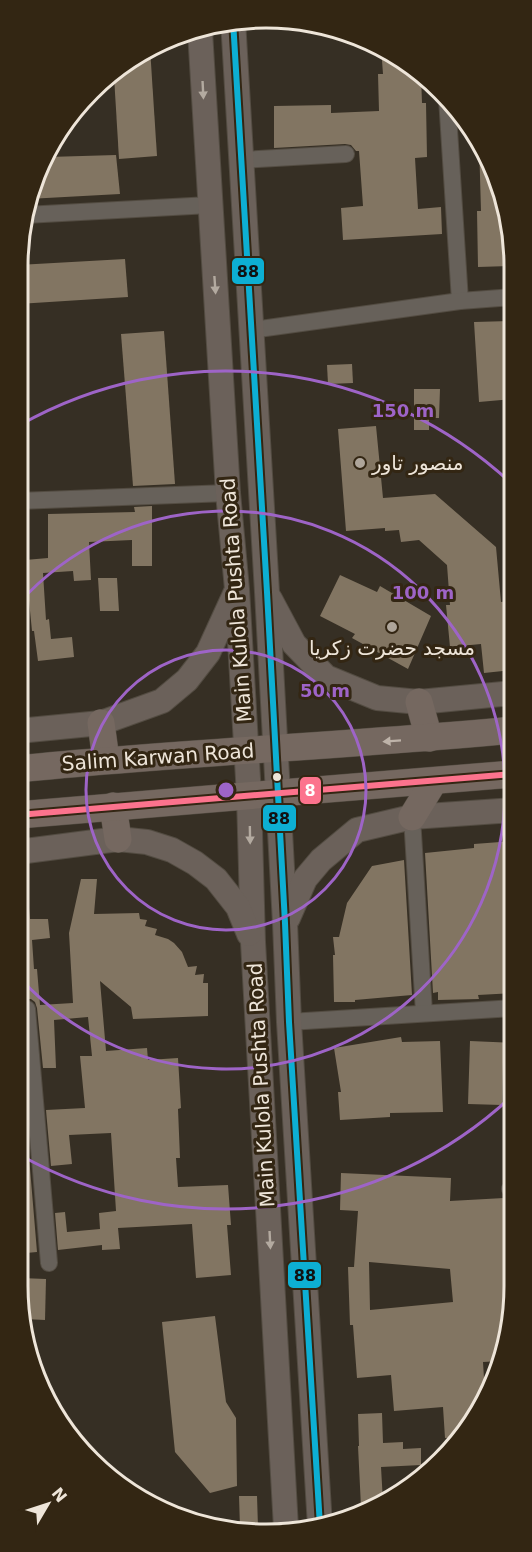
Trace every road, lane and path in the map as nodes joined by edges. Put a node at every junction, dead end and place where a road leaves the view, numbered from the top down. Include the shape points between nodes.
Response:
1 (234, 31) edge
2 (200, 38) edge
3 (452, 118) edge
4 (346, 154) dead end
5 (241, 160) junction
6 (210, 205) junction
7 (34, 214) edge
8 (504, 298) edge
9 (460, 301) junction
10 (252, 330) junction
11 (228, 494) junction
12 (28, 501) edge
13 (237, 590) junction
14 (267, 592) junction
15 (504, 694) edge
16 (419, 702) junction
17 (101, 723) junction
18 (28, 730) edge
19 (504, 731) edge
20 (429, 738) junction
21 (276, 748) junction
22 (247, 750) junction
23 (106, 760) junction
24 (28, 768) edge
25 (504, 775) edge
26 (434, 781) junction
27 (279, 794) junction
28 (249, 796) junction
29 (113, 806) junction
30 (504, 811) edge
31 (28, 814) edge
32 (412, 817) junction
33 (118, 839) junction
34 (28, 851) edge
35 (285, 923) junction
36 (253, 942) junction
37 (504, 1009) edge
38 (424, 1013) junction
39 (28, 1020) edge
40 (289, 1022) junction
41 (50, 1263) dead end
42 (319, 1517) edge
43 (286, 1523) edge

1 - 5 main road, Main Kulola Pushta Road
2 -> 6 main road, Main Kulola Pushta Road
3 - 9 street
4 - 5 street
5 - 10 main road, Main Kulola Pushta Road
6 - 7 street
6 -> 11 main road, Main Kulola Pushta Road
8 - 9 street
9 - 10 street
10 - 14 main road, Main Kulola Pushta Road
11 - 12 street
11 - 13 main road, Main Kulola Pushta Road
13 - 17 main road via 208,653 187,680 162,701
13 - 22 main road, Main Kulola Pushta Road
14 - 16 main road via 294,644 326,677 377,698
14 - 21 main road, Main Kulola Pushta Road
15 - 16 main road
16 - 20 main road
17 - 18 main road
17 - 23 main road
19 - 20 main road, Salim Karwan Road
20 -> 21 main road, Salim Karwan Road
21 - 22 main road, Salim Karwan Road
21 - 27 main road, Main Kulola Pushta Road
22 - 23 main road, Salim Karwan Road
22 - 28 main road, Main Kulola Pushta Road
23 - 24 main road, Salim Karwan Road
25 - 26 main road
26 - 27 main road
26 - 32 main road
27 - 28 main road
27 - 35 main road, Main Kulola Pushta Road
28 - 29 main road
28 -> 36 main road, Main Kulola Pushta Road
29 - 31 main road
29 - 33 main road
30 - 32 main road
32 - 35 main road via 357,831 321,860 305,879
32 - 38 street
33 - 34 main road
33 - 36 main road via 147,842 195,862 216,879 238,907
35 - 40 main road, Main Kulola Pushta Road
36 -> 43 main road, Main Kulola Pushta Road
37 - 38 street
38 - 40 street
39 - 41 street
40 - 42 main road, Main Kulola Pushta Road

